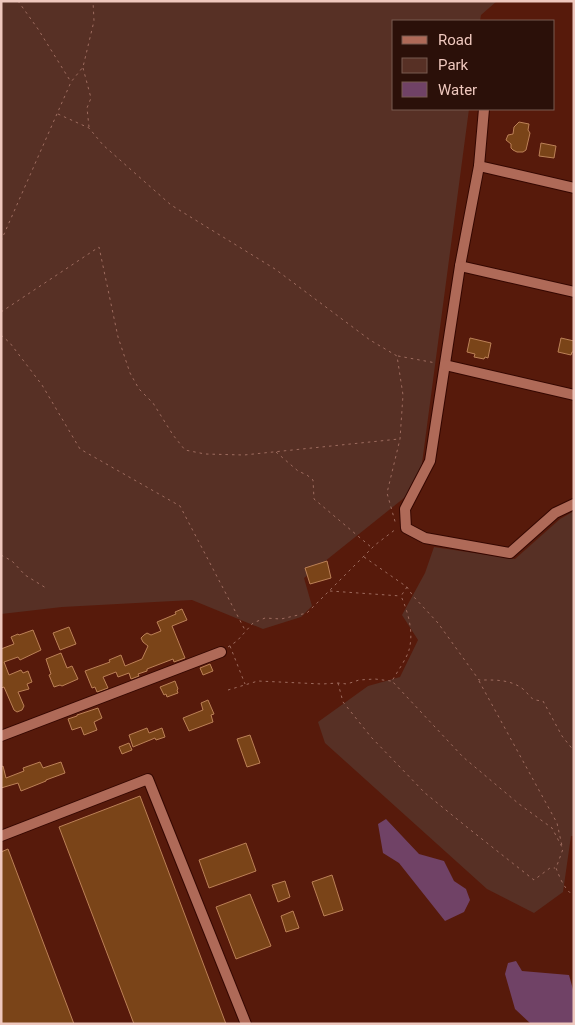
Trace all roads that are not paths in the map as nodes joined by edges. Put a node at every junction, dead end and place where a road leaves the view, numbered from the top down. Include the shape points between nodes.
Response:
1 (484, 110) edge
2 (479, 166) junction
3 (574, 188) edge
4 (460, 266) junction
5 (574, 292) edge
6 (444, 365) junction
7 (574, 395) edge
8 (574, 504) edge
9 (225, 648) road end
10 (1, 736) edge
11 (1, 836) edge
12 (246, 1024) edge

1 - 2 street
2 - 3 street
2 - 4 street
4 - 5 street
4 - 6 street
6 - 7 street
6 - 8 street via 430,462 404,508 406,528 425,538 510,553 555,513
9 - 10 street
11 - 12 street via 148,779

